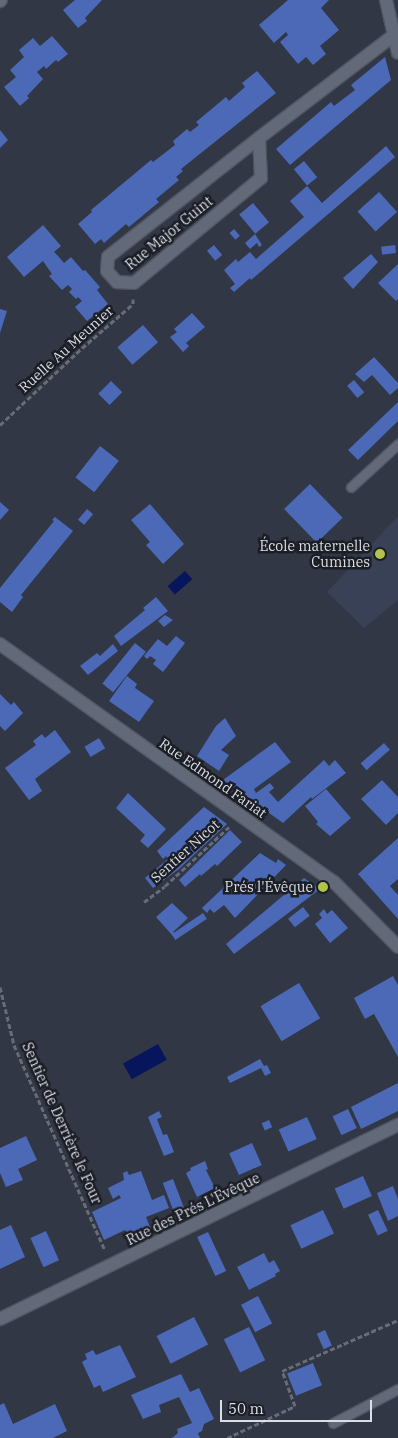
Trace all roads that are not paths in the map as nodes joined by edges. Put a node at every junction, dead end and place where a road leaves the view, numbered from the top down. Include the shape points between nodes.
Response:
1 (386, 0) edge
2 (394, 34) junction
3 (398, 53) edge
4 (258, 138) junction
5 (398, 444) edge
6 (352, 487) dead end
7 (0, 644) edge
8 (398, 947) edge
9 (398, 1125) edge
10 (0, 1319) edge
11 (398, 1389) edge
12 (333, 1423) dead end

1 - 2 street
2 - 3 street
2 - 4 street, Rue Major Guint
4 - 4 street, Rue Major Guint via 261,178 134,283 117,282 107,272 108,257
5 - 6 lane
7 - 8 street, Rue Edmond Fariat via 334,882
9 - 10 street, Rue des Prés L'Évêque
11 - 12 lane

